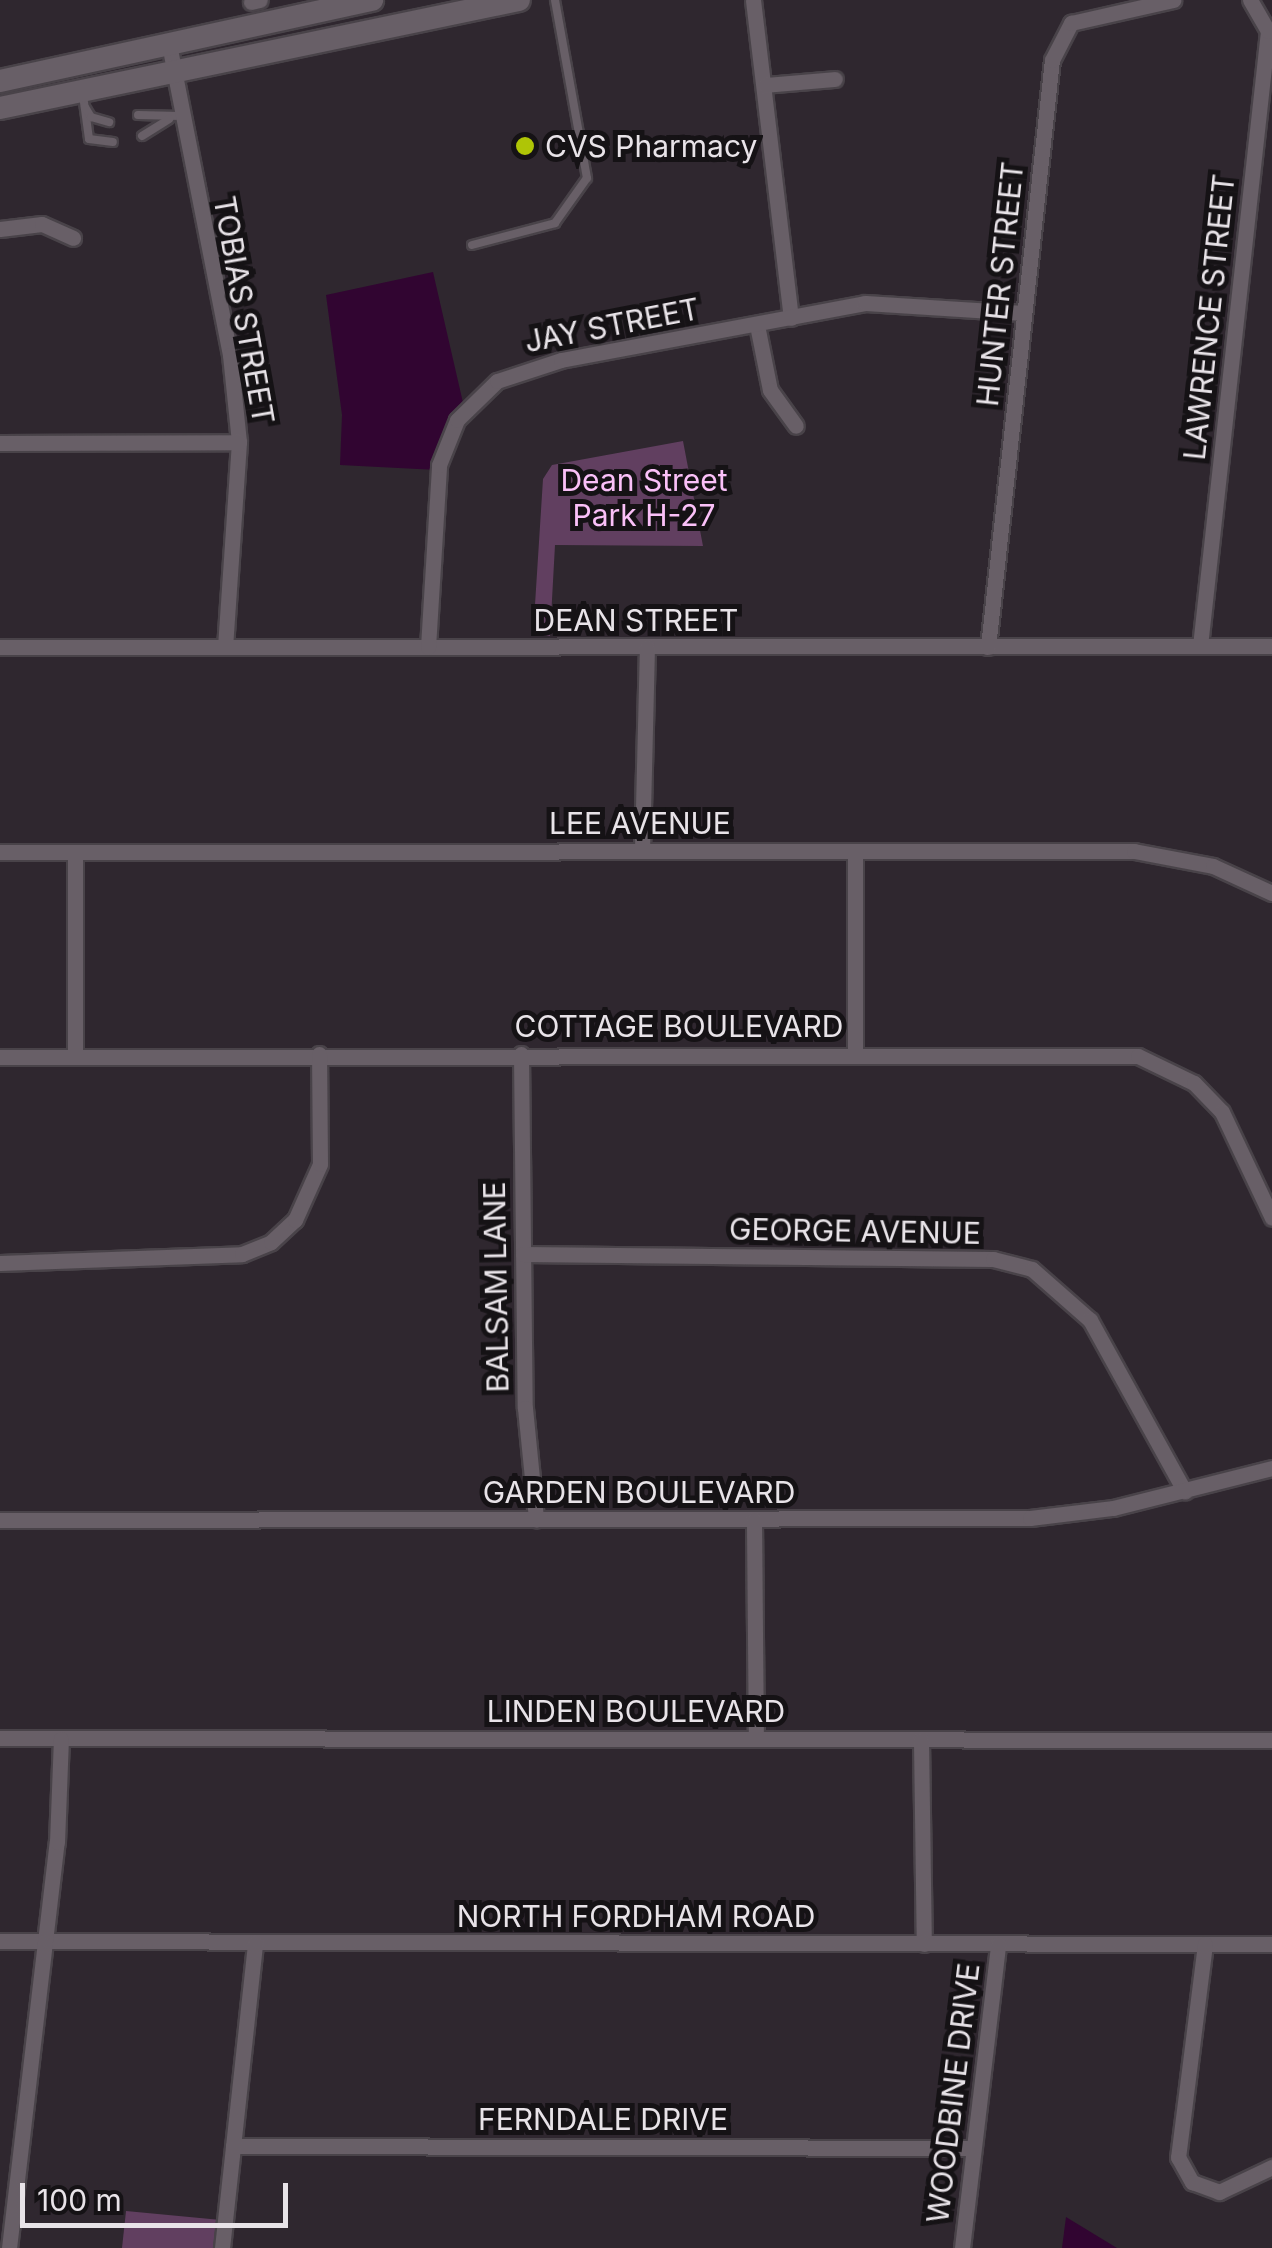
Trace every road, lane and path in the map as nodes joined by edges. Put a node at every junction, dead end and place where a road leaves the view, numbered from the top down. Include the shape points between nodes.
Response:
1 (370, 0) edge
2 (520, 0) edge
3 (554, 0) edge
4 (754, 0) edge
5 (1250, 0) edge
6 (1163, 1) edge
7 (169, 44) junction
8 (174, 72) junction
9 (835, 79) dead end
10 (0, 82) edge
11 (765, 86) junction
12 (83, 99) junction
13 (0, 108) edge
14 (138, 115) dead end
15 (175, 118) junction
16 (108, 122) dead end
17 (142, 136) dead end
18 (113, 142) dead end
19 (0, 229) edge
20 (74, 238) dead end
21 (472, 246) dead end
22 (1024, 314) junction
23 (791, 318) junction
24 (757, 325) junction
25 (796, 426) dead end
26 (239, 442) junction
27 (0, 443) edge
28 (225, 646) junction
29 (1200, 646) junction
30 (1272, 646) edge
31 (0, 647) edge
32 (988, 647) junction
33 (428, 648) junction
34 (647, 648) junction
35 (642, 850) junction
36 (855, 851) junction
37 (0, 852) edge
38 (75, 852) junction
39 (1272, 893) edge
40 (856, 1052) junction
41 (75, 1054) junction
42 (319, 1054) junction
43 (522, 1054) junction
44 (0, 1057) edge
45 (1272, 1218) edge
46 (523, 1254) junction
47 (0, 1263) edge
48 (1272, 1468) edge
49 (1185, 1492) junction
50 (536, 1518) junction
51 (0, 1520) edge
52 (754, 1520) junction
53 (0, 1738) edge
54 (756, 1738) junction
55 (61, 1739) junction
56 (921, 1740) junction
57 (1272, 1740) edge
58 (0, 1941) edge
59 (46, 1941) junction
60 (256, 1942) junction
61 (924, 1944) junction
62 (998, 1944) junction
63 (1205, 1944) junction
64 (1272, 1944) edge
65 (233, 2146) junction
66 (973, 2148) junction
67 (0, 2157) edge
68 (19, 2158) junction
69 (1272, 2167) edge
70 (9, 2248) edge
71 (222, 2248) edge
72 (962, 2248) edge

1 - 7 main road
2 - 8 main road
3 - 21 lane via 587,178 555,223
4 - 11 street
5 - 29 street, LAWRENCE STREET via 1268,31
6 - 22 street, HUNTER STREET via 1086,16 1058,37
7 - 8 street, TOBIAS STREET
7 - 10 main road
8 - 12 main road
8 - 15 street, TOBIAS STREET
9 - 11 street
11 - 23 street
12 - 13 main road
12 - 16 lane via 91,117
12 - 18 lane via 89,139
14 - 15 lane
15 - 17 lane
15 - 26 street, TOBIAS STREET via 230,355
19 - 20 street via 42,224
22 - 23 street, JAY STREET via 895,301
22 - 32 street, HUNTER STREET
23 - 24 street, JAY STREET
24 - 25 street via 770,390
24 - 33 street, JAY STREET via 521,369 471,403 448,434 439,464
26 - 27 street
26 - 28 street, TOBIAS STREET
28 - 31 street, DEAN STREET
28 - 33 street, DEAN STREET
29 - 30 street, DEAN STREET
29 - 32 street, DEAN STREET
32 - 34 street, DEAN STREET
33 - 34 street, DEAN STREET
34 - 35 street
35 - 36 street, LEE AVENUE
35 - 38 street, LEE AVENUE
36 - 39 street, LEE AVENUE via 1147,852 1214,866
36 - 40 street
37 - 38 street, LEE AVENUE
38 - 41 street
40 - 43 street, COTTAGE BOULEVARD
40 - 45 street, COTTAGE BOULEVARD via 1116,1053 1161,1063 1194,1083 1222,1112
41 - 42 street, COTTAGE BOULEVARD
41 - 44 street, COTTAGE BOULEVARD
42 - 43 street, COTTAGE BOULEVARD
42 - 47 street via 320,1164 295,1220 271,1242 242,1254
43 - 46 street, BALSAM LANE
46 - 49 street, GEORGE AVENUE via 993,1259 1032,1270 1090,1320
46 - 50 street, BALSAM LANE via 525,1408
48 - 49 street, GARDEN BOULEVARD
49 - 52 street, GARDEN BOULEVARD via 1030,1518
50 - 51 street, GARDEN BOULEVARD
50 - 52 street, GARDEN BOULEVARD
52 - 54 street
53 - 55 street, LINDEN BOULEVARD
54 - 55 street, LINDEN BOULEVARD
54 - 56 street, LINDEN BOULEVARD
55 - 59 street
56 - 57 street, LINDEN BOULEVARD
56 - 61 street
58 - 59 street, NORTH FORDHAM ROAD
59 - 60 street, NORTH FORDHAM ROAD
59 - 68 street
60 - 61 street, NORTH FORDHAM ROAD
60 - 65 street
61 - 62 street, NORTH FORDHAM ROAD
62 - 63 street, NORTH FORDHAM ROAD
62 - 66 street, WOODBINE DRIVE
63 - 64 street, NORTH FORDHAM ROAD
63 - 69 street via 1178,2156 1192,2182 1219,2192
65 - 66 street, FERNDALE DRIVE
65 - 71 street
66 - 72 street, WOODBINE DRIVE
67 - 68 street
68 - 70 street

